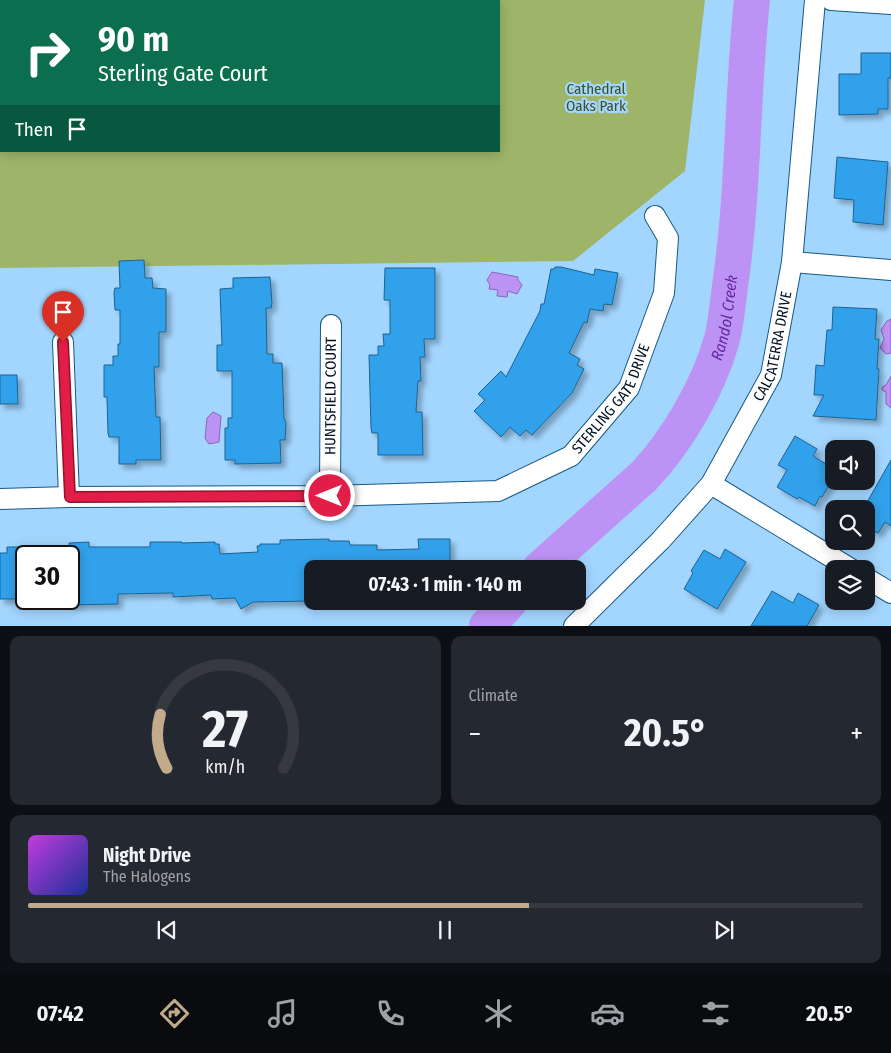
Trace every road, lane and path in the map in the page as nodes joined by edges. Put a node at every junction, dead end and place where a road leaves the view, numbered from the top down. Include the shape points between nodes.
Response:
1 (815, 0) edge
2 (831, 0) edge
3 (891, 4) edge
4 (655, 216) dead end
5 (792, 262) junction
6 (891, 270) edge
7 (331, 326) dead end
8 (63, 342) dead end
9 (711, 484) junction
10 (330, 496) junction
11 (70, 497) junction
12 (0, 499) edge
13 (836, 560) edge
14 (875, 583) edge
15 (890, 591) edge
16 (574, 626) edge

1 - 5 street, CALCATERRA DRIVE
2 - 3 street
4 - 10 street, STERLING GATE DRIVE via 668,238 664,293 629,388 572,456 498,491
5 - 6 street
5 - 9 street, CALCATERRA DRIVE via 771,375
7 - 10 street, HUNTSFIELD COURT
8 - 11 street
9 - 13 street
9 - 16 street, CALCATERRA DRIVE via 662,540
10 - 11 street, STERLING GATE DRIVE
11 - 12 street, STERLING GATE DRIVE
14 - 15 street

